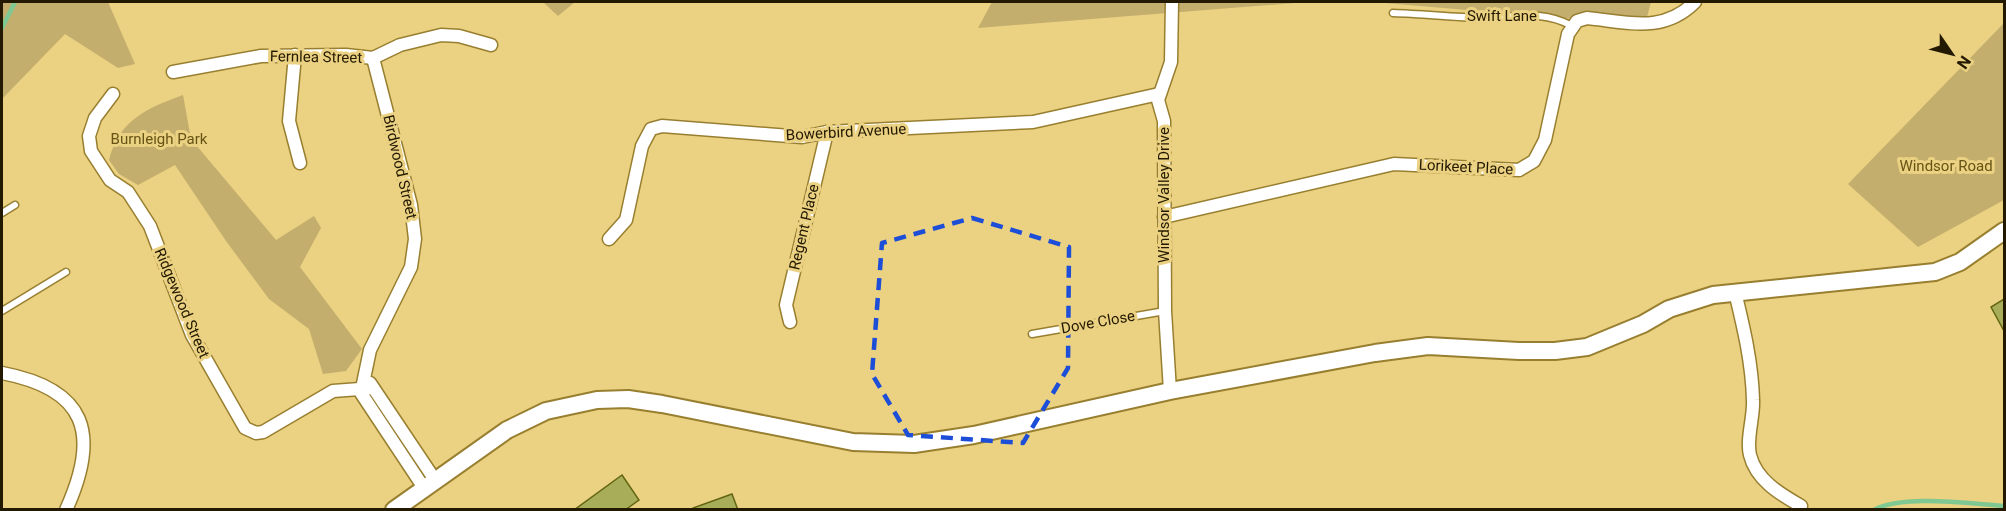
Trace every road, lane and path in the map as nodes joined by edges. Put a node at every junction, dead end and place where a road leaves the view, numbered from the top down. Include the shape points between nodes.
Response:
1 (1172, 2) edge
2 (1695, 2) edge
3 (1393, 13) dead end
4 (1572, 26) junction
5 (491, 45) dead end
6 (295, 55) junction
7 (373, 58) junction
8 (172, 72) dead end
9 (113, 94) dead end
10 (1159, 94) junction
11 (827, 132) junction
12 (300, 163) dead end
13 (15, 205) dead end
14 (2, 213) edge
15 (1164, 217) junction
16 (2004, 231) edge
17 (609, 239) dead end
18 (66, 272) dead end
19 (1735, 292) junction
20 (1165, 310) junction
21 (2, 311) edge
22 (790, 322) dead end
23 (1032, 334) dead end
24 (2, 373) edge
25 (367, 388) junction
26 (1170, 391) junction
27 (430, 484) junction
28 (1801, 506) dead end
29 (66, 510) edge
30 (394, 510) edge

1 - 10 street via 1171,62
2 - 4 street via 1680,15 1659,24 1587,18
3 - 4 lane, Swift Lane via 1483,18 1541,15
4 - 15 street, Lorikeet Place via 1545,140 1528,167 1507,171 1394,164
5 - 7 street, Fernlea Street via 441,35 400,45
6 - 7 street, Fernlea Street
6 - 8 street, Fernlea Street via 242,58
6 - 12 street via 289,121
7 - 25 street, Birdwood Street via 411,205 415,239 411,267 373,344
9 - 25 street, Ridgewood Street via 95,118 89,136 91,151 110,180 128,192 150,226 192,335 244,428 263,432 333,391
10 - 11 street, Bowerbird Avenue via 1033,122
10 - 15 street, Windsor Valley Drive via 1164,121
11 - 17 street, Bowerbird Avenue via 802,137 678,125 651,129 642,146 626,220
11 - 22 street, Regent Place via 786,305
13 - 14 lane
15 - 20 street, Windsor Valley Drive
16 - 19 street via 1960,262 1935,272
18 - 21 lane
19 - 26 street via 1691,301 1587,347 1519,351 1428,346
19 - 28 street via 1751,354 1750,455 1759,475
20 - 23 lane, Dove Close
20 - 26 street, Windsor Valley Drive
24 - 29 street via 48,386 68,401 76,413 84,457
25 - 27 street, Birdwood Street
26 - 27 street via 974,435 914,444 853,441 662,404 597,400 546,411 518,424
27 - 30 street

